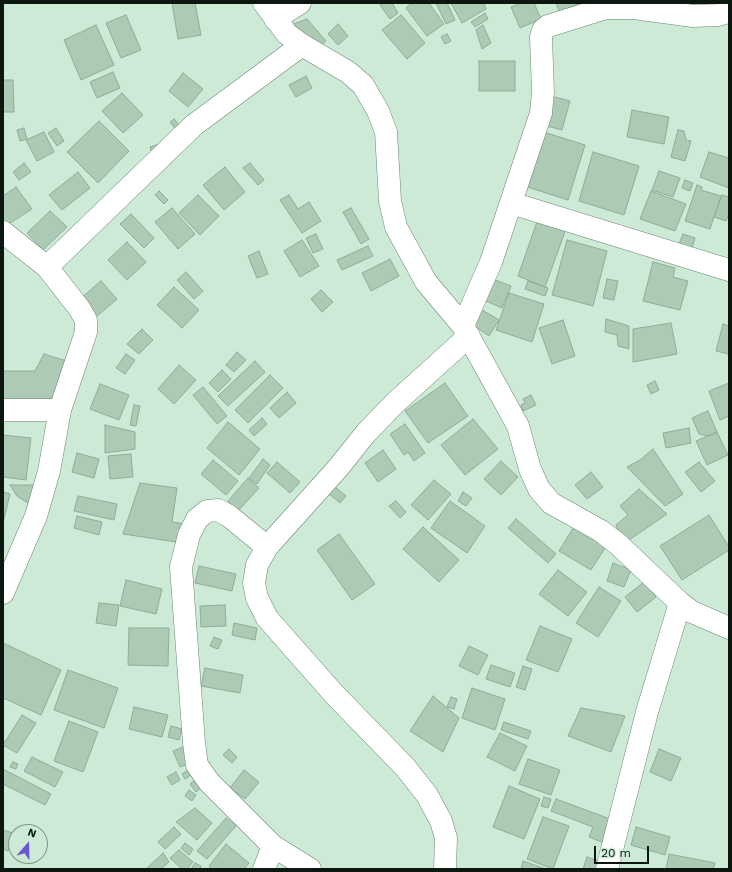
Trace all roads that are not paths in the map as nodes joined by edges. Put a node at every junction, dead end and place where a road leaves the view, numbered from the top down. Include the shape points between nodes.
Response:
1 (300, 3) edge
2 (269, 11) edge
3 (729, 12) edge
4 (302, 45) junction
5 (511, 203) junction
6 (3, 232) edge
7 (47, 267) junction
8 (729, 270) edge
9 (466, 331) junction
10 (3, 410) edge
11 (60, 410) junction
12 (267, 547) junction
13 (11, 558) edge
14 (3, 593) edge
15 (680, 603) junction
16 (729, 628) edge
17 (273, 846) junction
18 (264, 869) edge
19 (310, 869) edge
20 (445, 869) edge
21 (607, 869) edge

1 - 2 street
2 - 4 street via 287,34
3 - 5 street via 693,16 634,8 606,8 543,30 541,113
4 - 7 street via 194,126
4 - 9 street via 348,72 363,85 378,111 386,132 390,201 396,227 426,282
5 - 8 street
5 - 9 street
6 - 7 street
7 - 11 street via 86,320 86,332
9 - 12 street via 366,433
9 - 15 street via 518,426 530,469 540,489 551,503 619,545
10 - 11 street
11 - 13 street via 45,486 36,516
12 - 17 street via 229,516 218,510 207,511 197,519 189,535 181,568 197,765 209,782
12 - 20 street via 257,566 254,583 257,598 267,618 334,694 405,766 427,795 441,821 446,838
13 - 14 street
15 - 16 street
15 - 21 street via 647,712
17 - 18 street
17 - 19 street

